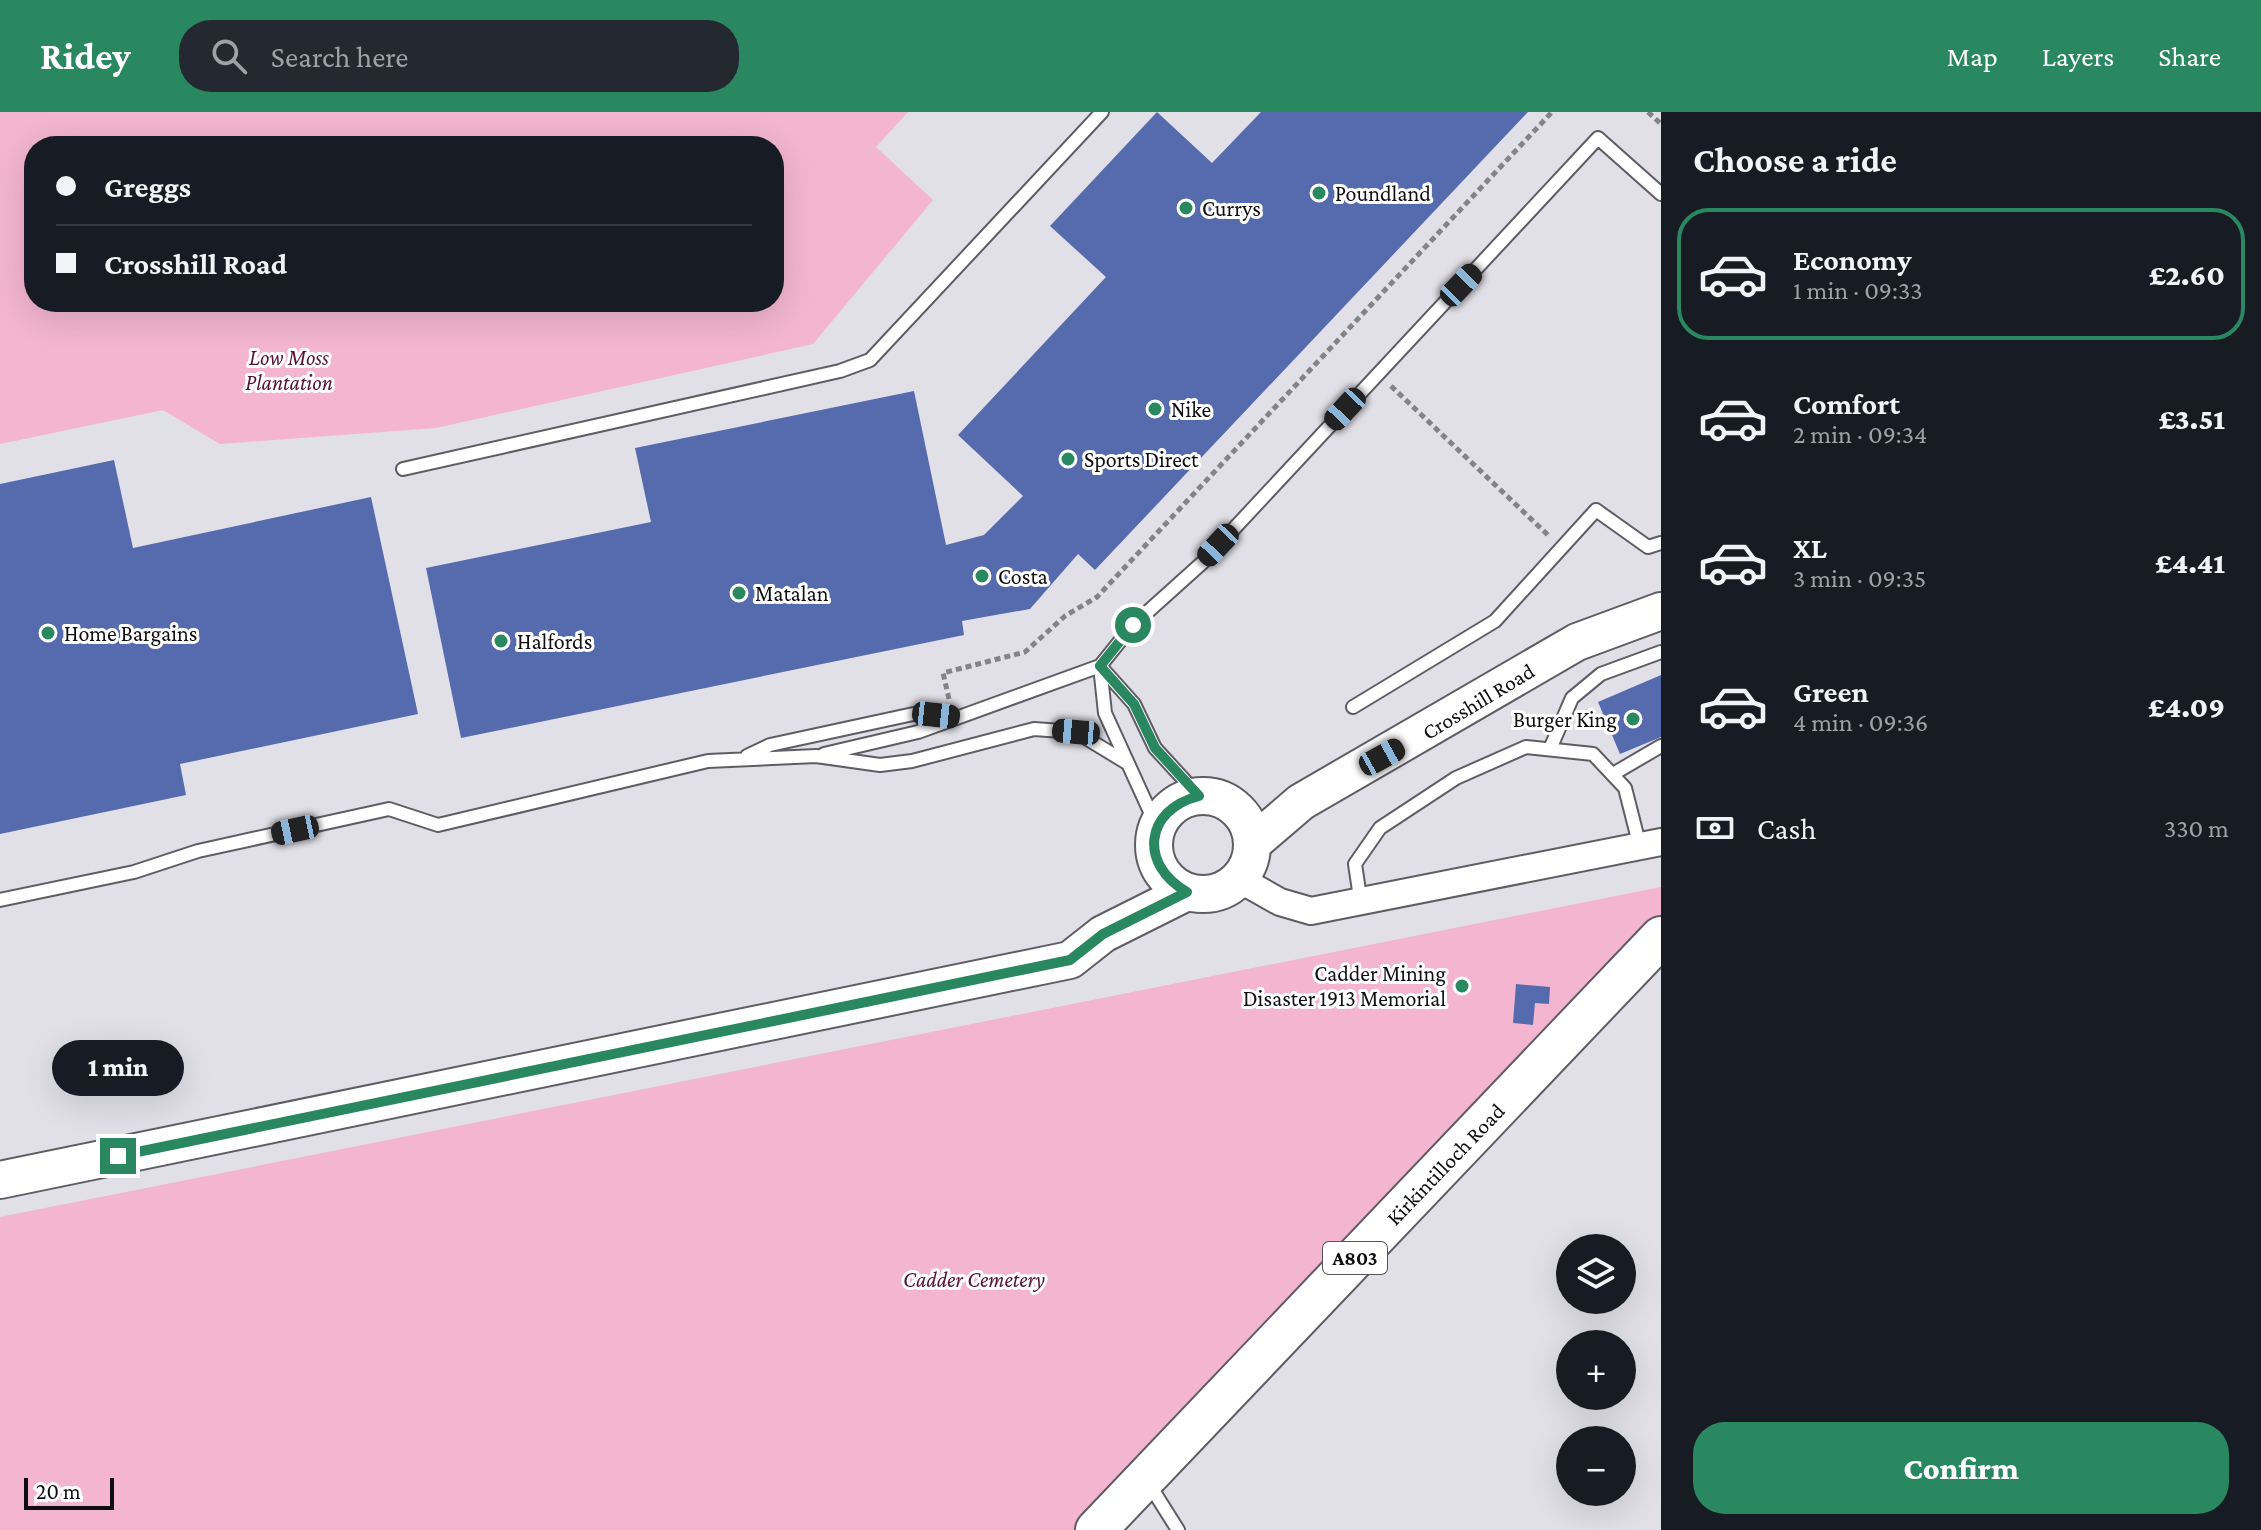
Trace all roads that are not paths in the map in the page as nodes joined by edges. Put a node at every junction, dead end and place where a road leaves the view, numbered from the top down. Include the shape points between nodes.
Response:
1 (1102, 112) edge
2 (1661, 194) edge
3 (403, 469) dead end
4 (1661, 543) edge
5 (1661, 611) edge
6 (1661, 652) edge
7 (1100, 666) junction
8 (1353, 707) dead end
9 (953, 717) junction
10 (1661, 746) edge
11 (1550, 749) junction
12 (816, 756) junction
13 (743, 758) junction
14 (1127, 763) junction
15 (1613, 774) junction
16 (1199, 796) junction
17 (1301, 802) junction
18 (1237, 810) junction
19 (1156, 841) junction
20 (1252, 844) junction
21 (1650, 844) edge
22 (1239, 879) junction
23 (1187, 892) junction
24 (0, 900) edge
25 (1361, 904) junction
26 (1103, 934) junction
27 (1661, 937) edge
28 (0, 1180) edge
29 (1145, 1478) junction
30 (1096, 1530) edge
31 (1178, 1530) edge

1 - 3 lane via 870,360
2 - 7 lane via 1598,138 1202,563 1133,625
4 - 8 lane via 1648,547 1596,510 1495,621
5 - 17 main road, Crosshill Road via 1577,642
6 - 11 lane via 1601,674 1572,698
7 - 9 lane
7 - 14 lane via 1105,713
7 - 16 lane via 1134,704 1155,748
9 - 12 lane via 918,732
9 - 13 lane via 918,713 770,745
10 - 15 lane
11 - 15 lane via 1593,754
11 - 25 lane via 1526,747 1456,778 1380,828 1355,864
12 - 13 lane
12 - 14 lane via 880,765 1034,729 1076,732
13 - 24 lane via 708,761 438,825 389,809
14 - 19 lane
15 - 21 lane via 1625,788
16 - 18 main road via 1219,799
16 - 19 main road via 1174,806
17 - 18 main road, Crosshill Road
17 - 20 main road, Crosshill Road
18 - 20 main road
19 - 23 main road via 1161,871
19 - 26 main road
20 - 22 main road
21 - 25 street
22 - 23 main road via 1224,890
22 - 25 street via 1280,902 1311,911
23 - 26 main road
26 - 28 main road via 1070,960
27 - 29 main road, Kirkintilloch Road / A803
29 - 30 main road, Kirkintilloch Road / A803
29 - 31 lane

